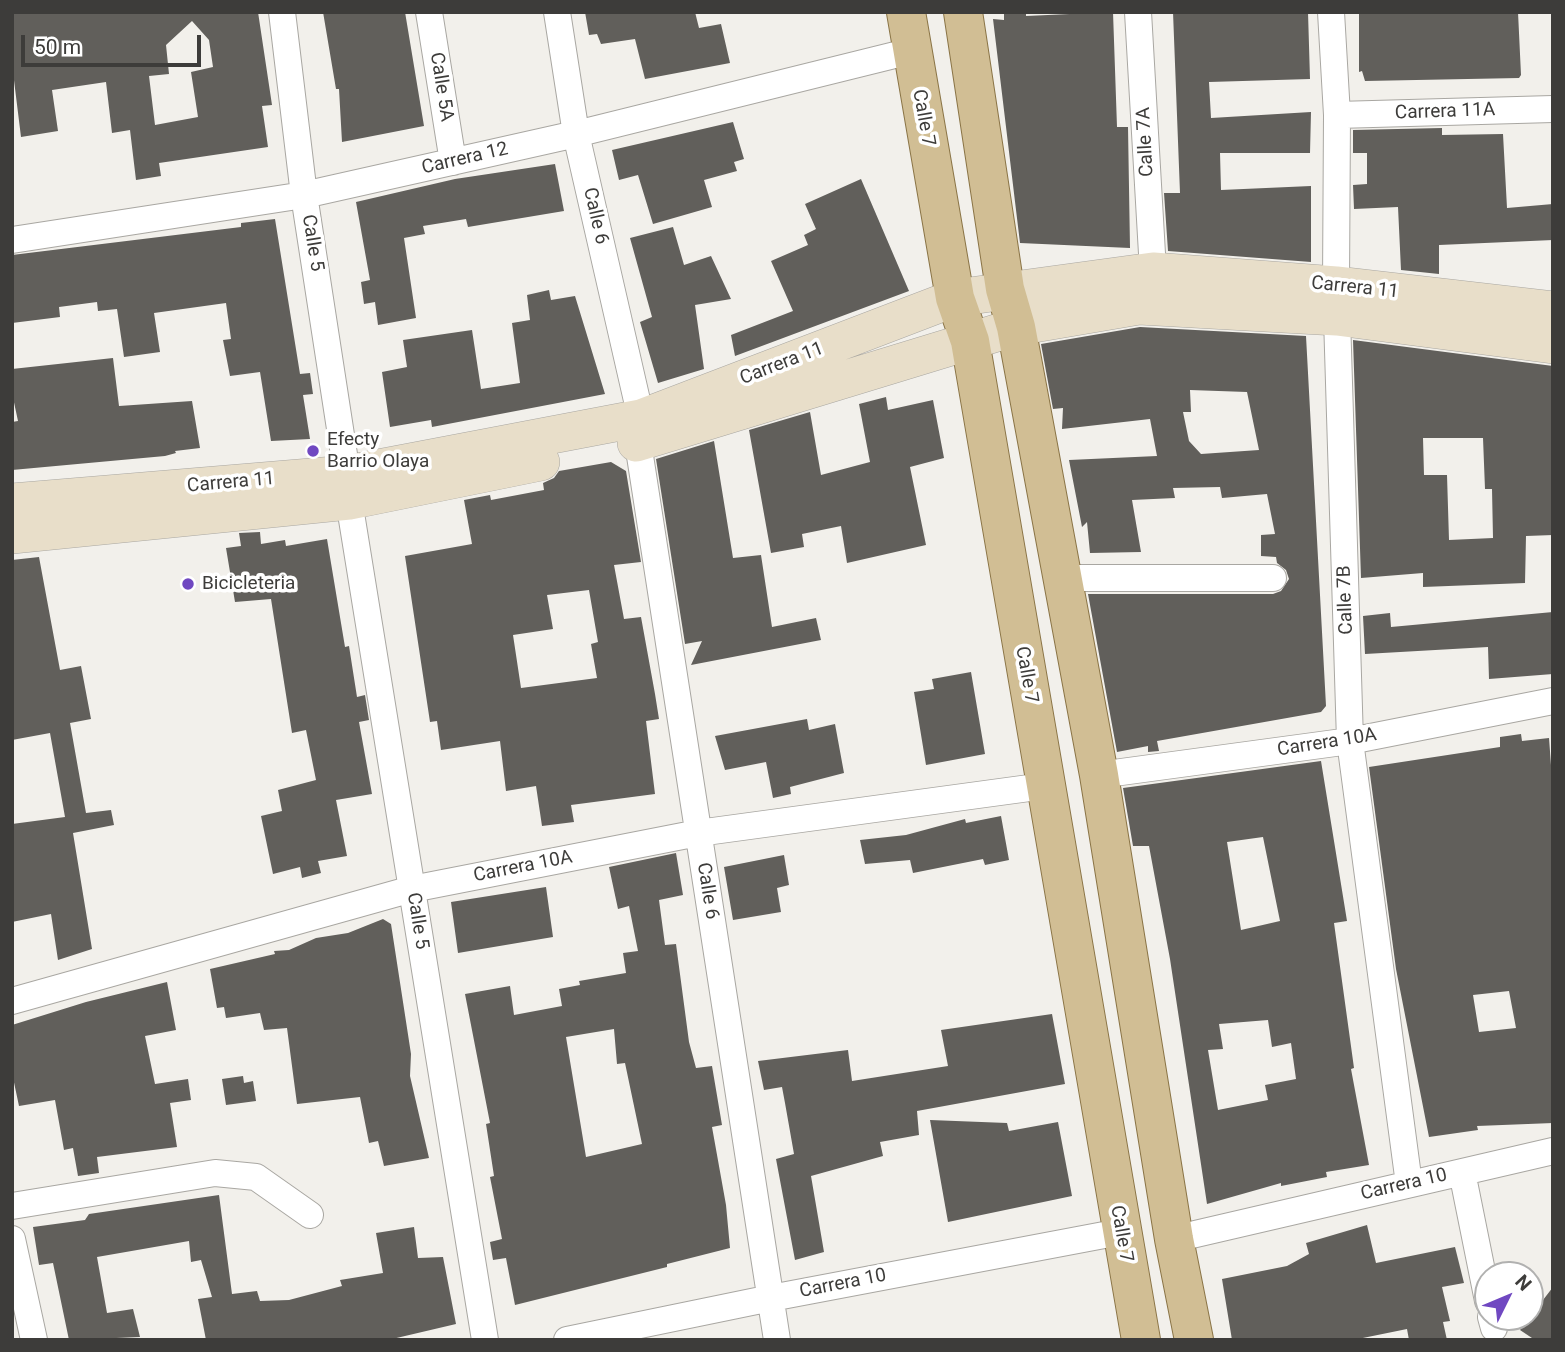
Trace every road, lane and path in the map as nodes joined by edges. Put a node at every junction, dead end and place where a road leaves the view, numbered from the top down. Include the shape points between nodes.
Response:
1 (282, 12) edge
2 (429, 12) edge
3 (557, 12) edge
4 (906, 12) edge
5 (963, 12) edge
6 (1138, 12) edge
7 (1331, 12) edge
8 (911, 51) junction
9 (1553, 109) edge
10 (1337, 115) junction
11 (576, 134) junction
12 (453, 162) junction
13 (304, 195) junction
14 (12, 240) edge
15 (1153, 271) junction
16 (1005, 289) junction
17 (955, 298) junction
18 (1336, 301) junction
19 (1553, 310) edge
20 (1016, 327) junction
21 (970, 341) junction
22 (1553, 345) edge
23 (639, 430) junction
24 (348, 488) junction
25 (12, 502) edge
26 (12, 535) edge
27 (1062, 578) junction
28 (1273, 578) dead end
29 (1553, 701) edge
30 (1350, 741) junction
31 (1099, 775) junction
32 (1044, 786) junction
33 (698, 832) junction
34 (412, 889) junction
35 (12, 1001) edge
36 (1553, 1151) edge
37 (1462, 1172) junction
38 (1409, 1184) junction
39 (12, 1206) edge
40 (310, 1215) dead end
41 (1120, 1232) junction
42 (12, 1239) edge
43 (1174, 1239) junction
44 (1480, 1261) edge
45 (771, 1298) junction
46 (34, 1340) edge
47 (485, 1340) edge
48 (567, 1340) edge
49 (777, 1340) edge
50 (1141, 1340) edge
51 (1194, 1340) edge

1 - 13 street, Calle 5
2 - 12 street, Calle 5A
3 - 11 street, Calle 6
4 - 8 main road, Calle 7
5 - 16 main road
6 - 15 street, Calle 7A
7 - 10 street, Calle 7B
8 - 11 street, Carrera 12
8 - 17 main road, Calle 7
9 - 10 street, Carrera 11A
10 - 18 street, Calle 7B
11 - 12 street, Carrera 12
11 - 23 street, Calle 6
12 - 13 street, Carrera 12
13 - 14 street, Carrera 12
13 - 24 street, Calle 5
15 - 16 main road, Carrera 11
15 - 18 main road, Carrera 11
16 - 17 main road, Carrera 11
16 - 20 main road
17 - 21 main road, Calle 7
17 - 23 main road, Carrera 11
18 - 19 main road, Carrera 11
18 - 20 main road, Carrera 11 via 1139,306
18 - 22 main road, Carrera 11
18 - 30 street, Calle 7B
20 - 21 main road, Carrera 11
20 - 27 main road
21 - 23 main road, Carrera 11
21 - 32 main road, Calle 7
23 - 24 main road, Carrera 11
23 - 33 street, Calle 6
24 - 25 main road, Carrera 11
24 - 26 main road, Carrera 11
24 - 34 street, Calle 5
27 - 28 street
27 - 31 main road
29 - 30 street, Carrera 10A
30 - 31 street, Carrera 10A
30 - 38 street, Calle 7B
31 - 43 main road
32 - 33 street, Carrera 10A
32 - 41 main road, Calle 7
33 - 34 street, Carrera 10A
33 - 45 street, Calle 6
34 - 35 street, Carrera 10A
34 - 47 street, Calle 5
36 - 37 street, Carrera 10
37 - 38 street, Carrera 10
37 - 44 street
38 - 43 street, Carrera 10
39 - 40 street via 215,1173 256,1177
41 - 45 street, Carrera 10
41 - 50 main road, Calle 7
42 - 46 street
43 - 51 main road
45 - 48 street, Carrera 10
45 - 49 street, Calle 6

